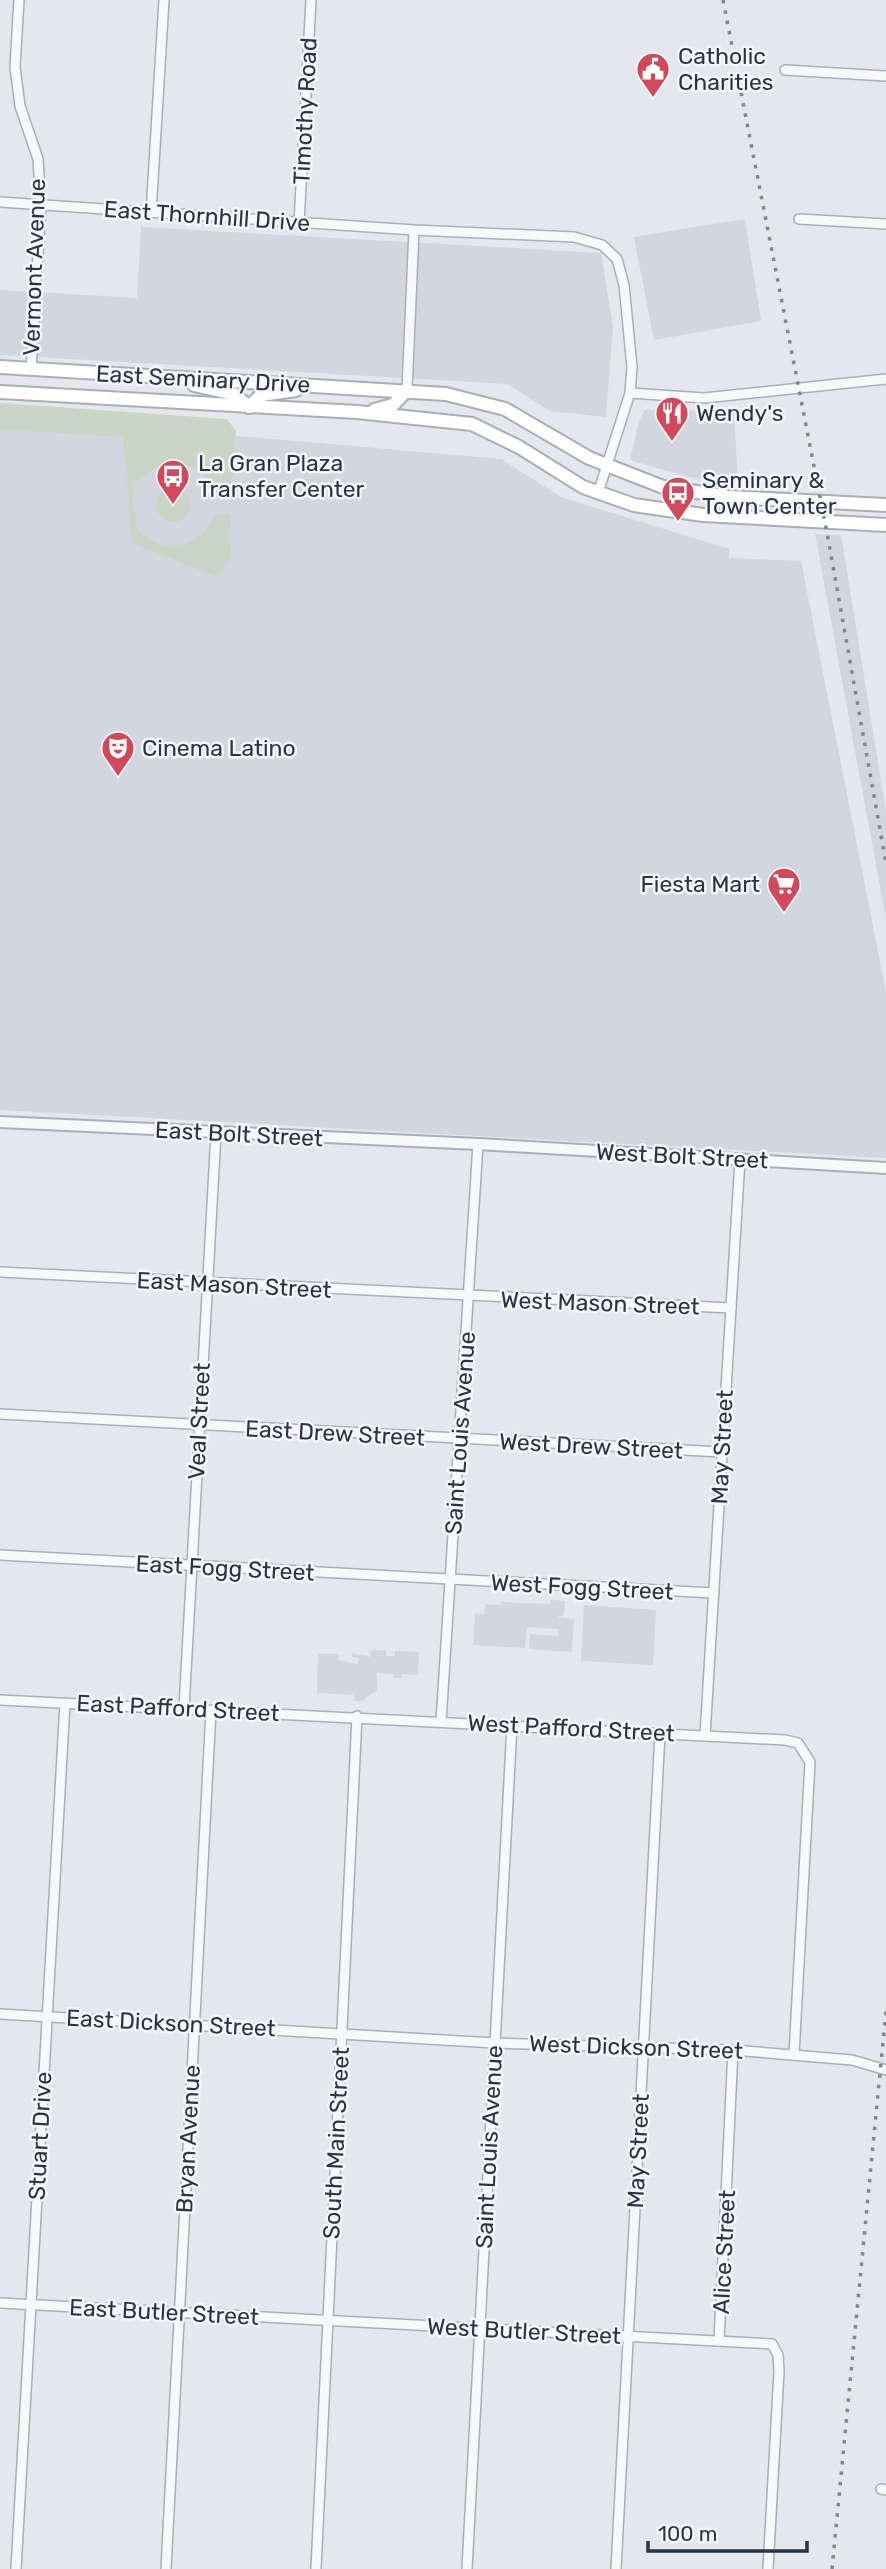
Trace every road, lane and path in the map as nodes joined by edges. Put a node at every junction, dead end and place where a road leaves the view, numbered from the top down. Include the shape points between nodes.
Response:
1 (19, 0) edge
2 (164, 0) edge
3 (311, 0) edge
4 (785, 70) dead end
5 (886, 76) edge
6 (0, 202) edge
7 (41, 205) junction
8 (151, 213) junction
9 (799, 219) dead end
10 (299, 223) junction
11 (886, 224) edge
12 (414, 230) junction
13 (0, 368) edge
14 (31, 369) junction
15 (163, 377) junction
16 (886, 379) edge
17 (317, 386) junction
18 (407, 390) junction
19 (0, 392) edge
20 (630, 394) junction
21 (248, 407) junction
22 (357, 412) junction
23 (606, 467) junction
24 (598, 493) junction
25 (886, 505) edge
26 (886, 525) edge
27 (0, 1122) edge
28 (216, 1133) junction
29 (478, 1144) junction
30 (740, 1159) junction
31 (886, 1168) edge
32 (0, 1272) edge
33 (207, 1283) junction
34 (469, 1298) junction
35 (731, 1308) junction
36 (0, 1414) edge
37 (199, 1425) junction
38 (459, 1440) junction
39 (722, 1452) junction
40 (0, 1555) edge
41 (191, 1566) junction
42 (450, 1580) junction
43 (714, 1593) junction
44 (0, 1700) edge
45 (65, 1703) junction
46 (184, 1709) junction
47 (211, 1710) junction
48 (356, 1716) junction
49 (441, 1722) junction
50 (512, 1725) junction
51 (660, 1733) junction
52 (705, 1736) junction
53 (0, 2014) edge
54 (47, 2017) junction
55 (193, 2025) junction
56 (342, 2032) junction
57 (495, 2043) junction
58 (643, 2047) junction
59 (733, 2050) junction
60 (794, 2054) junction
61 (886, 2070) edge
62 (0, 2303) edge
63 (30, 2305) junction
64 (180, 2313) junction
65 (328, 2321) junction
66 (480, 2328) junction
67 (628, 2336) junction
68 (719, 2341) junction
69 (16, 2569) edge
70 (166, 2569) edge
71 (316, 2569) edge
72 (467, 2569) edge
73 (616, 2569) edge
74 (768, 2569) edge

1 - 7 street, Vermont Avenue via 15,67 20,106 38,159
2 - 8 street
3 - 10 street, Timothy Road
4 - 5 street
6 - 7 street, East Thornhill Drive
7 - 8 street, East Thornhill Drive
7 - 14 street, Vermont Avenue
8 - 10 street, East Thornhill Drive
9 - 11 street
10 - 12 street, East Thornhill Drive
12 - 18 street
12 - 20 street, East Thornhill Drive via 574,237 599,244 617,259 624,285
13 - 14 main road, East Seminary Drive
14 - 15 main road, East Seminary Drive
15 - 17 main road, East Seminary Drive
15 - 21 main road via 234,394
16 - 20 street via 704,398
17 - 18 main road, East Seminary Drive
17 - 21 main road via 261,396
18 - 22 main road via 393,405
18 - 23 main road, East Seminary Drive via 505,409
19 - 21 main road, East Seminary Drive
20 - 23 street
21 - 22 main road, East Seminary Drive
22 - 24 main road via 472,424
23 - 24 street
23 - 25 main road, East Seminary Drive via 700,494
24 - 26 main road via 666,512
27 - 28 street, East Bolt Street
28 - 29 street, East Bolt Street
28 - 33 street, Veal Street
29 - 30 street, West Bolt Street
29 - 34 street, Saint Louis Avenue
30 - 31 street, West Bolt Street
30 - 35 street, May Street
32 - 33 street, East Mason Street
33 - 34 street, East Mason Street
33 - 37 street, Veal Street
34 - 35 street, West Mason Street
34 - 38 street, Saint Louis Avenue
35 - 39 street, May Street
36 - 37 street, East Drew Street
37 - 38 street, East Drew Street
37 - 41 street, Veal Street
38 - 39 street, West Drew Street
38 - 42 street, Saint Louis Avenue
39 - 43 street, May Street
40 - 41 street, East Fogg Street
41 - 42 street, East Fogg Street
41 - 46 street, Veal Street
42 - 43 street, West Fogg Street
42 - 49 street, Saint Louis Avenue
43 - 52 street, May Street
44 - 45 street, East Pafford Street
45 - 46 street, East Pafford Street
45 - 54 street, Stuart Drive
46 - 47 street, East Pafford Street
47 - 48 street, East Pafford Street
47 - 55 street, Bryan Avenue
48 - 49 street, West Pafford Street
48 - 56 street, South Main Street
49 - 50 street, West Pafford Street
50 - 51 street, West Pafford Street
50 - 57 street, Saint Louis Avenue
51 - 52 street, West Pafford Street
51 - 58 street, May Street
52 - 60 street, West Pafford Street via 798,1743 810,1762
53 - 54 street, East Dickson Street
54 - 55 street, East Dickson Street
54 - 63 street, Stuart Drive
55 - 56 street, East Dickson Street
55 - 64 street, Bryan Avenue
56 - 57 street, West Dickson Street
56 - 65 street, South Main Street
57 - 58 street, West Dickson Street
57 - 66 street, Saint Louis Avenue
58 - 59 street, West Dickson Street
58 - 67 street, May Street
59 - 60 street, West Dickson Street
59 - 68 street, Alice Street
60 - 61 street, West Dickson Street via 852,2060
62 - 63 street, East Butler Street
63 - 64 street, East Butler Street
63 - 69 street, Stuart Drive
64 - 65 street, East Butler Street
64 - 70 street, Bryan Avenue
65 - 66 street, West Butler Street
65 - 71 street, South Main Street
66 - 67 street, West Butler Street
66 - 72 street, Saint Louis Avenue
67 - 68 street, West Butler Street
67 - 73 street, May Street
68 - 74 street, Alice Street via 772,2344 778,2355

